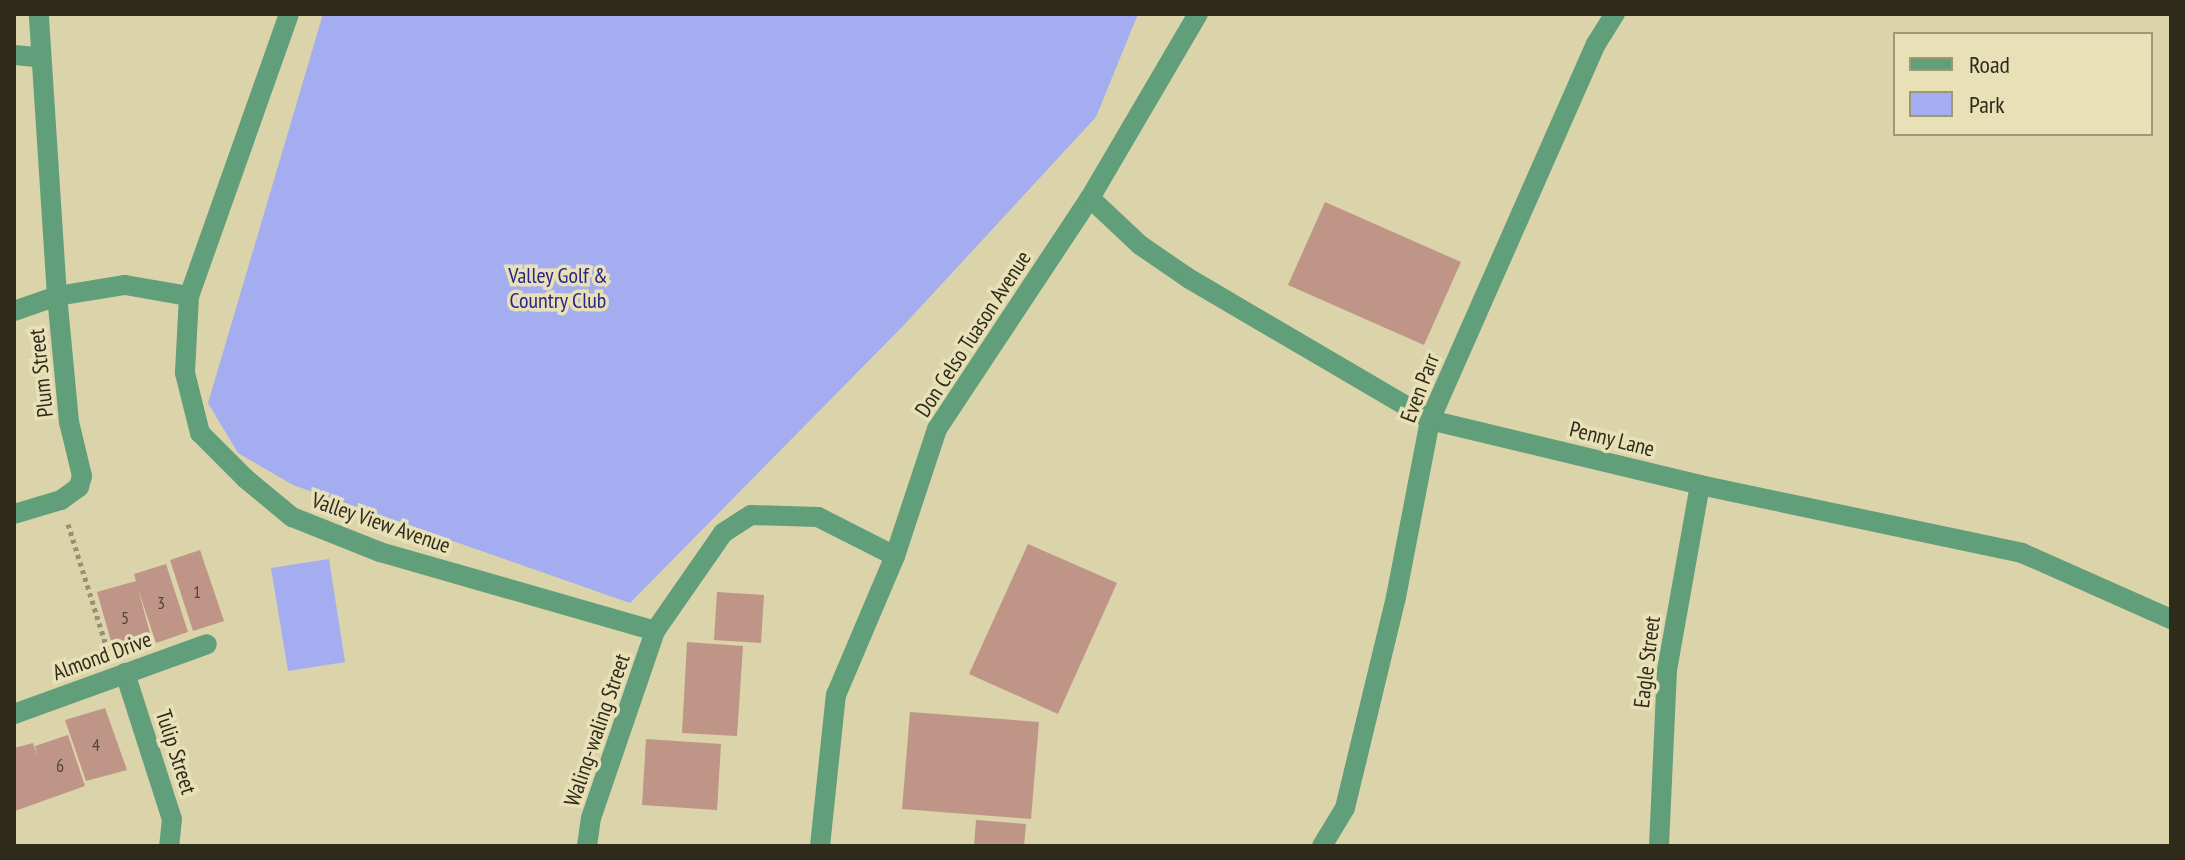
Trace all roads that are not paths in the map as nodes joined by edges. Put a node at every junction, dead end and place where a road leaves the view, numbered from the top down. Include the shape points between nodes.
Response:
1 (39, 14) edge
2 (289, 14) edge
3 (1198, 14) edge
4 (1615, 14) edge
5 (14, 55) edge
6 (39, 57) junction
7 (1090, 198) junction
8 (57, 296) junction
9 (189, 296) junction
10 (14, 311) edge
11 (1430, 420) junction
12 (1700, 485) junction
13 (14, 514) edge
14 (895, 556) junction
15 (2171, 619) edge
16 (655, 631) junction
17 (207, 644) dead end
18 (120, 675) junction
19 (14, 714) edge
20 (169, 846) edge
21 (587, 846) edge
22 (820, 846) edge
23 (1322, 846) edge
24 (1659, 846) edge

1 - 6 street, Plum Street
2 - 9 street, Valley View Avenue
3 - 7 street, Don Celso Tuason Avenue
4 - 11 street, Even Parr via 1596,44
5 - 6 street
6 - 8 street, Plum Street
7 - 11 street, Penny Lane via 1140,245 1188,278
7 - 14 street, Don Celso Tuason Avenue via 937,429
8 - 9 street via 125,285
8 - 10 street
8 - 13 street, Plum Street via 69,422 82,476 79,487 61,500
9 - 16 street, Valley View Avenue via 185,373 200,433 292,517 380,552
11 - 12 street, Penny Lane
11 - 23 street, Even Parr via 1396,597 1345,808
12 - 15 street, Penny Lane via 2022,553
12 - 24 street, Eagle Street via 1667,670
14 - 16 street via 818,517 751,515 723,533
14 - 22 street, Don Celso Tuason Avenue via 836,695
16 - 21 street, Waling-waling Street via 591,818
17 - 18 street, Almond Drive
18 - 19 street, Almond Drive
18 - 20 street, Tulip Street via 172,819

